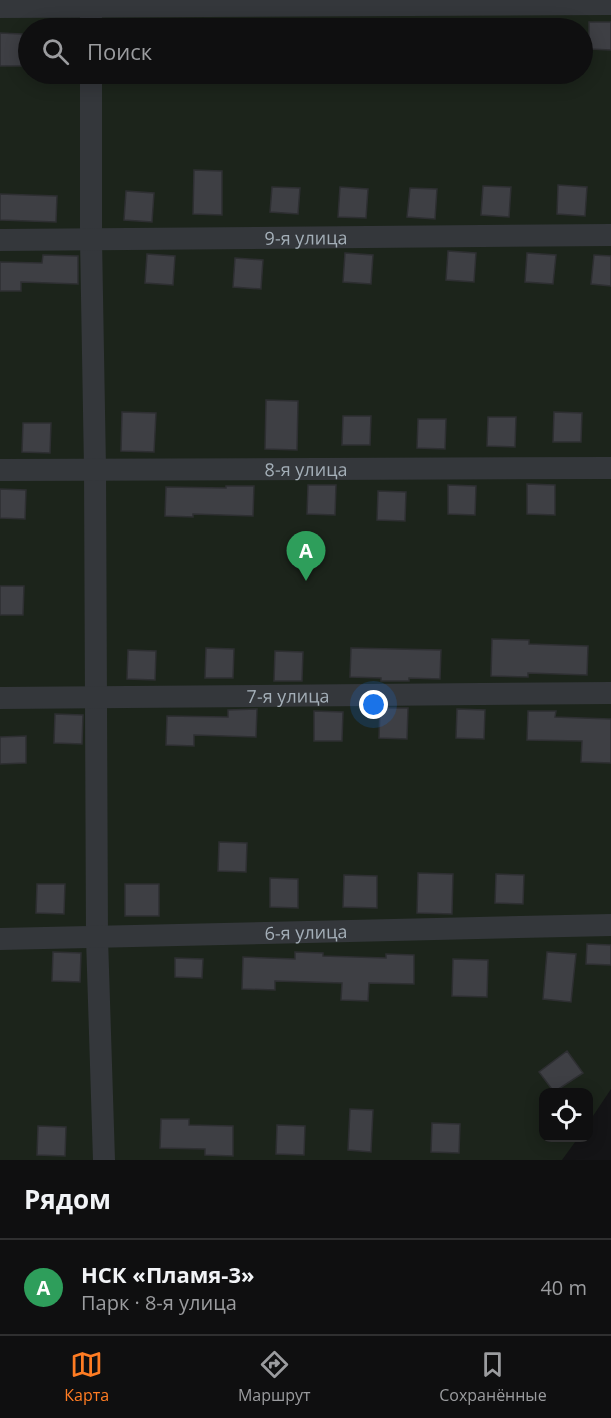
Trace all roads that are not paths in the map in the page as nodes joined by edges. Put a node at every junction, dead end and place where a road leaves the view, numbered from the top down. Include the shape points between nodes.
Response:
1 (611, 4) edge
2 (0, 7) edge
3 (91, 12) edge
4 (91, 84) edge
5 (611, 235) edge
6 (91, 239) junction
7 (0, 240) edge
8 (95, 468) junction
9 (611, 468) edge
10 (0, 470) edge
11 (611, 693) edge
12 (96, 697) junction
13 (0, 698) edge
14 (611, 925) edge
15 (97, 938) junction
16 (0, 939) edge
17 (104, 1160) edge

1 - 3 street
2 - 3 street
4 - 6 street
5 - 6 street, 9-я улица
6 - 7 street, 9-я улица
6 - 8 street
8 - 9 street, 8-я улица
8 - 10 street, 8-я улица
8 - 12 street
11 - 12 street, 7-я улица
12 - 13 street, 7-я улица
12 - 15 street
14 - 15 street, 6-я улица
15 - 16 street, 6-я улица
15 - 17 street

